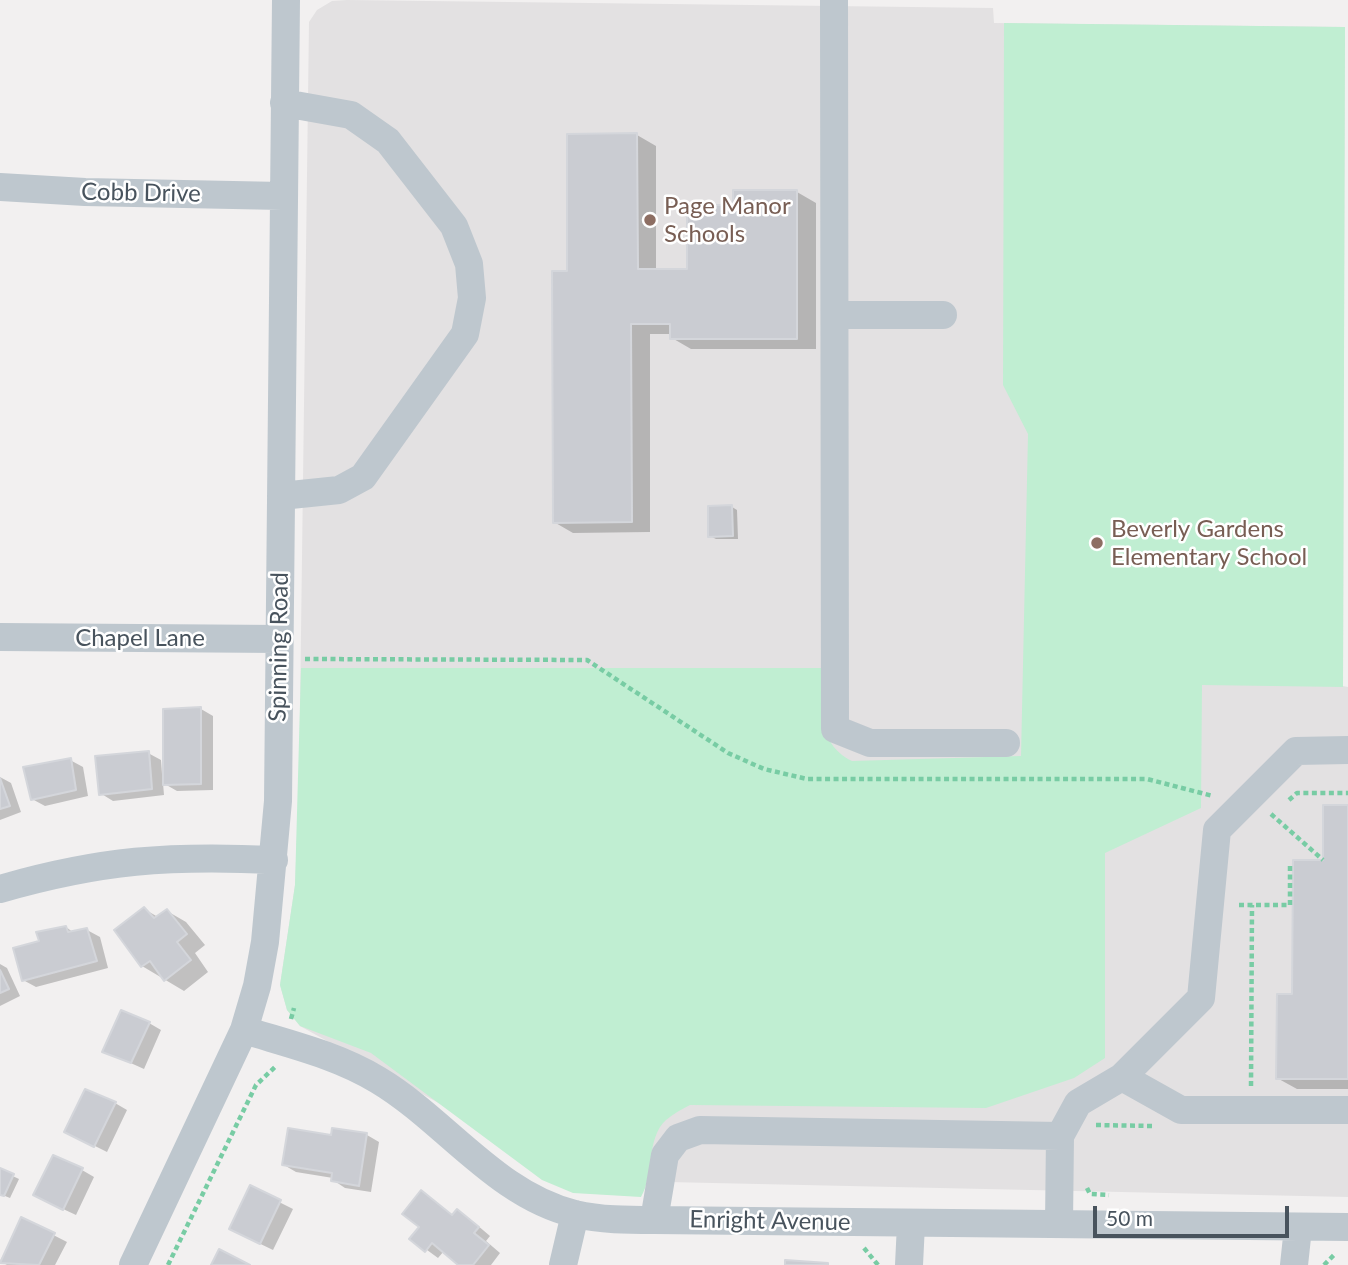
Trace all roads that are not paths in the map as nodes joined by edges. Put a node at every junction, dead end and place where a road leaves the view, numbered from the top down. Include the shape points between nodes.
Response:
1 (286, 0) edge
2 (834, 0) edge
3 (284, 103) junction
4 (0, 187) edge
5 (282, 196) junction
6 (835, 315) junction
7 (943, 315) dead end
8 (281, 496) junction
9 (0, 637) edge
10 (280, 649) junction
11 (1006, 743) dead end
12 (1348, 750) edge
13 (274, 860) junction
14 (0, 889) edge
15 (244, 1030) junction
16 (1122, 1077) junction
17 (1348, 1110) edge
18 (1060, 1136) junction
19 (575, 1214) junction
20 (654, 1220) junction
21 (911, 1224) junction
22 (1059, 1224) junction
23 (1348, 1227) edge
24 (1298, 1228) junction
25 (133, 1265) edge
26 (563, 1265) edge
27 (909, 1265) edge
28 (1294, 1265) edge

1 - 3 street, Spinning Road
2 - 6 street
3 - 5 street, Spinning Road
3 - 8 street via 351,114 388,141 454,226 469,264 472,298 465,334 363,477 339,490
4 - 5 street, Cobb Drive
5 - 8 street, Spinning Road
6 - 7 street
6 - 11 street via 835,729 870,743
8 - 10 street, Spinning Road
9 - 10 street, Chapel Lane
10 - 13 street, Spinning Road
12 - 16 street via 1296,751 1217,830 1201,998
13 - 14 street via 171,857 117,862
13 - 15 street, Spinning Road via 265,942
15 - 19 street, Enright Avenue via 329,1056 379,1080 497,1174 528,1194
15 - 25 street, Spinning Road
16 - 17 street via 1181,1110
16 - 18 street via 1078,1103
18 - 20 street via 700,1130 678,1138 665,1155
18 - 22 street
19 - 20 street, Enright Avenue
19 - 26 street
20 - 21 street, Enright Avenue
21 - 22 street, Enright Avenue
21 - 27 street
22 - 24 street, Enright Avenue
23 - 24 street, Enright Avenue
24 - 28 street

